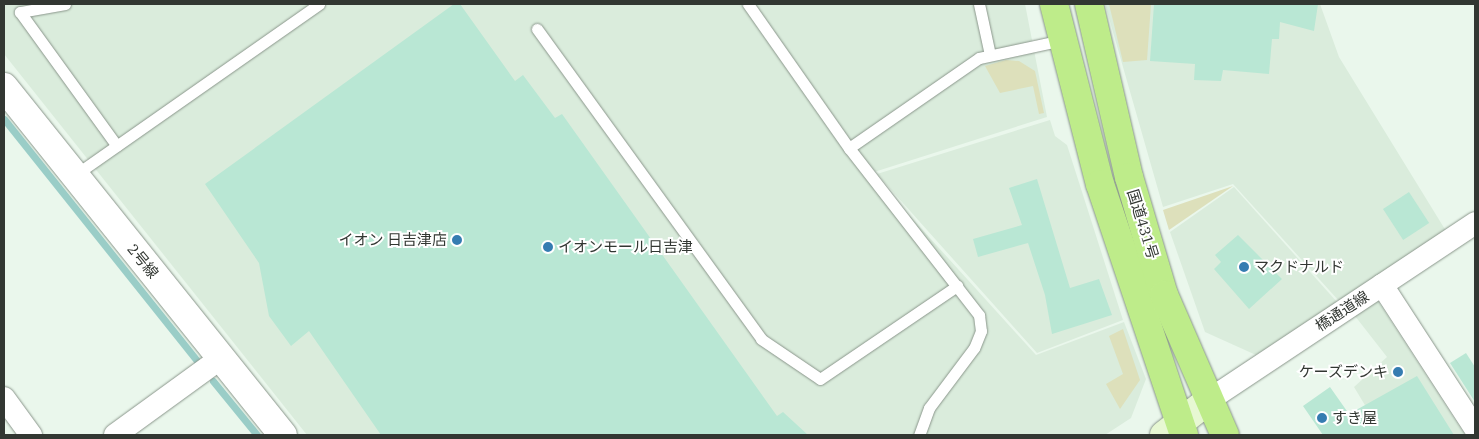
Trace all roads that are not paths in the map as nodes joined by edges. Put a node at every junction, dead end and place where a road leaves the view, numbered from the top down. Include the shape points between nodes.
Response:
1 (65, 4) edge
2 (319, 4) edge
3 (748, 4) edge
4 (979, 4) edge
5 (1054, 4) edge
6 (1089, 4) edge
7 (537, 29) dead end
8 (1064, 40) junction
9 (990, 55) junction
10 (4, 87) edge
11 (117, 146) junction
12 (849, 148) junction
13 (75, 176) junction
14 (1475, 223) edge
15 (1382, 285) junction
16 (957, 286) junction
17 (221, 358) junction
18 (4, 398) edge
19 (1209, 400) junction
20 (1475, 428) edge
21 (1176, 432) edge
22 (31, 435) edge
23 (115, 435) edge
24 (283, 435) edge
25 (919, 435) edge
26 (1225, 435) edge

1 - 11 lane via 20,12
2 - 11 lane
3 - 12 lane
4 - 9 lane
5 - 8 highway, 国道431号
6 - 19 highway, 国道431号 via 1129,177 1162,286
7 - 16 lane via 761,339 820,379
8 - 9 lane
8 - 21 highway, 国道431号 via 1100,184
9 - 12 lane via 979,58
10 - 13 street, 2号線
11 - 13 lane
12 - 16 lane
13 - 17 street, 2号線
14 - 15 street, 橋通道線
15 - 19 street, 橋通道線
15 - 20 street
16 - 25 lane via 979,315 981,331 956,375 929,408
17 - 23 street
17 - 24 street, 2号線
18 - 22 street
19 - 21 main road
19 - 26 highway, 国道431号

